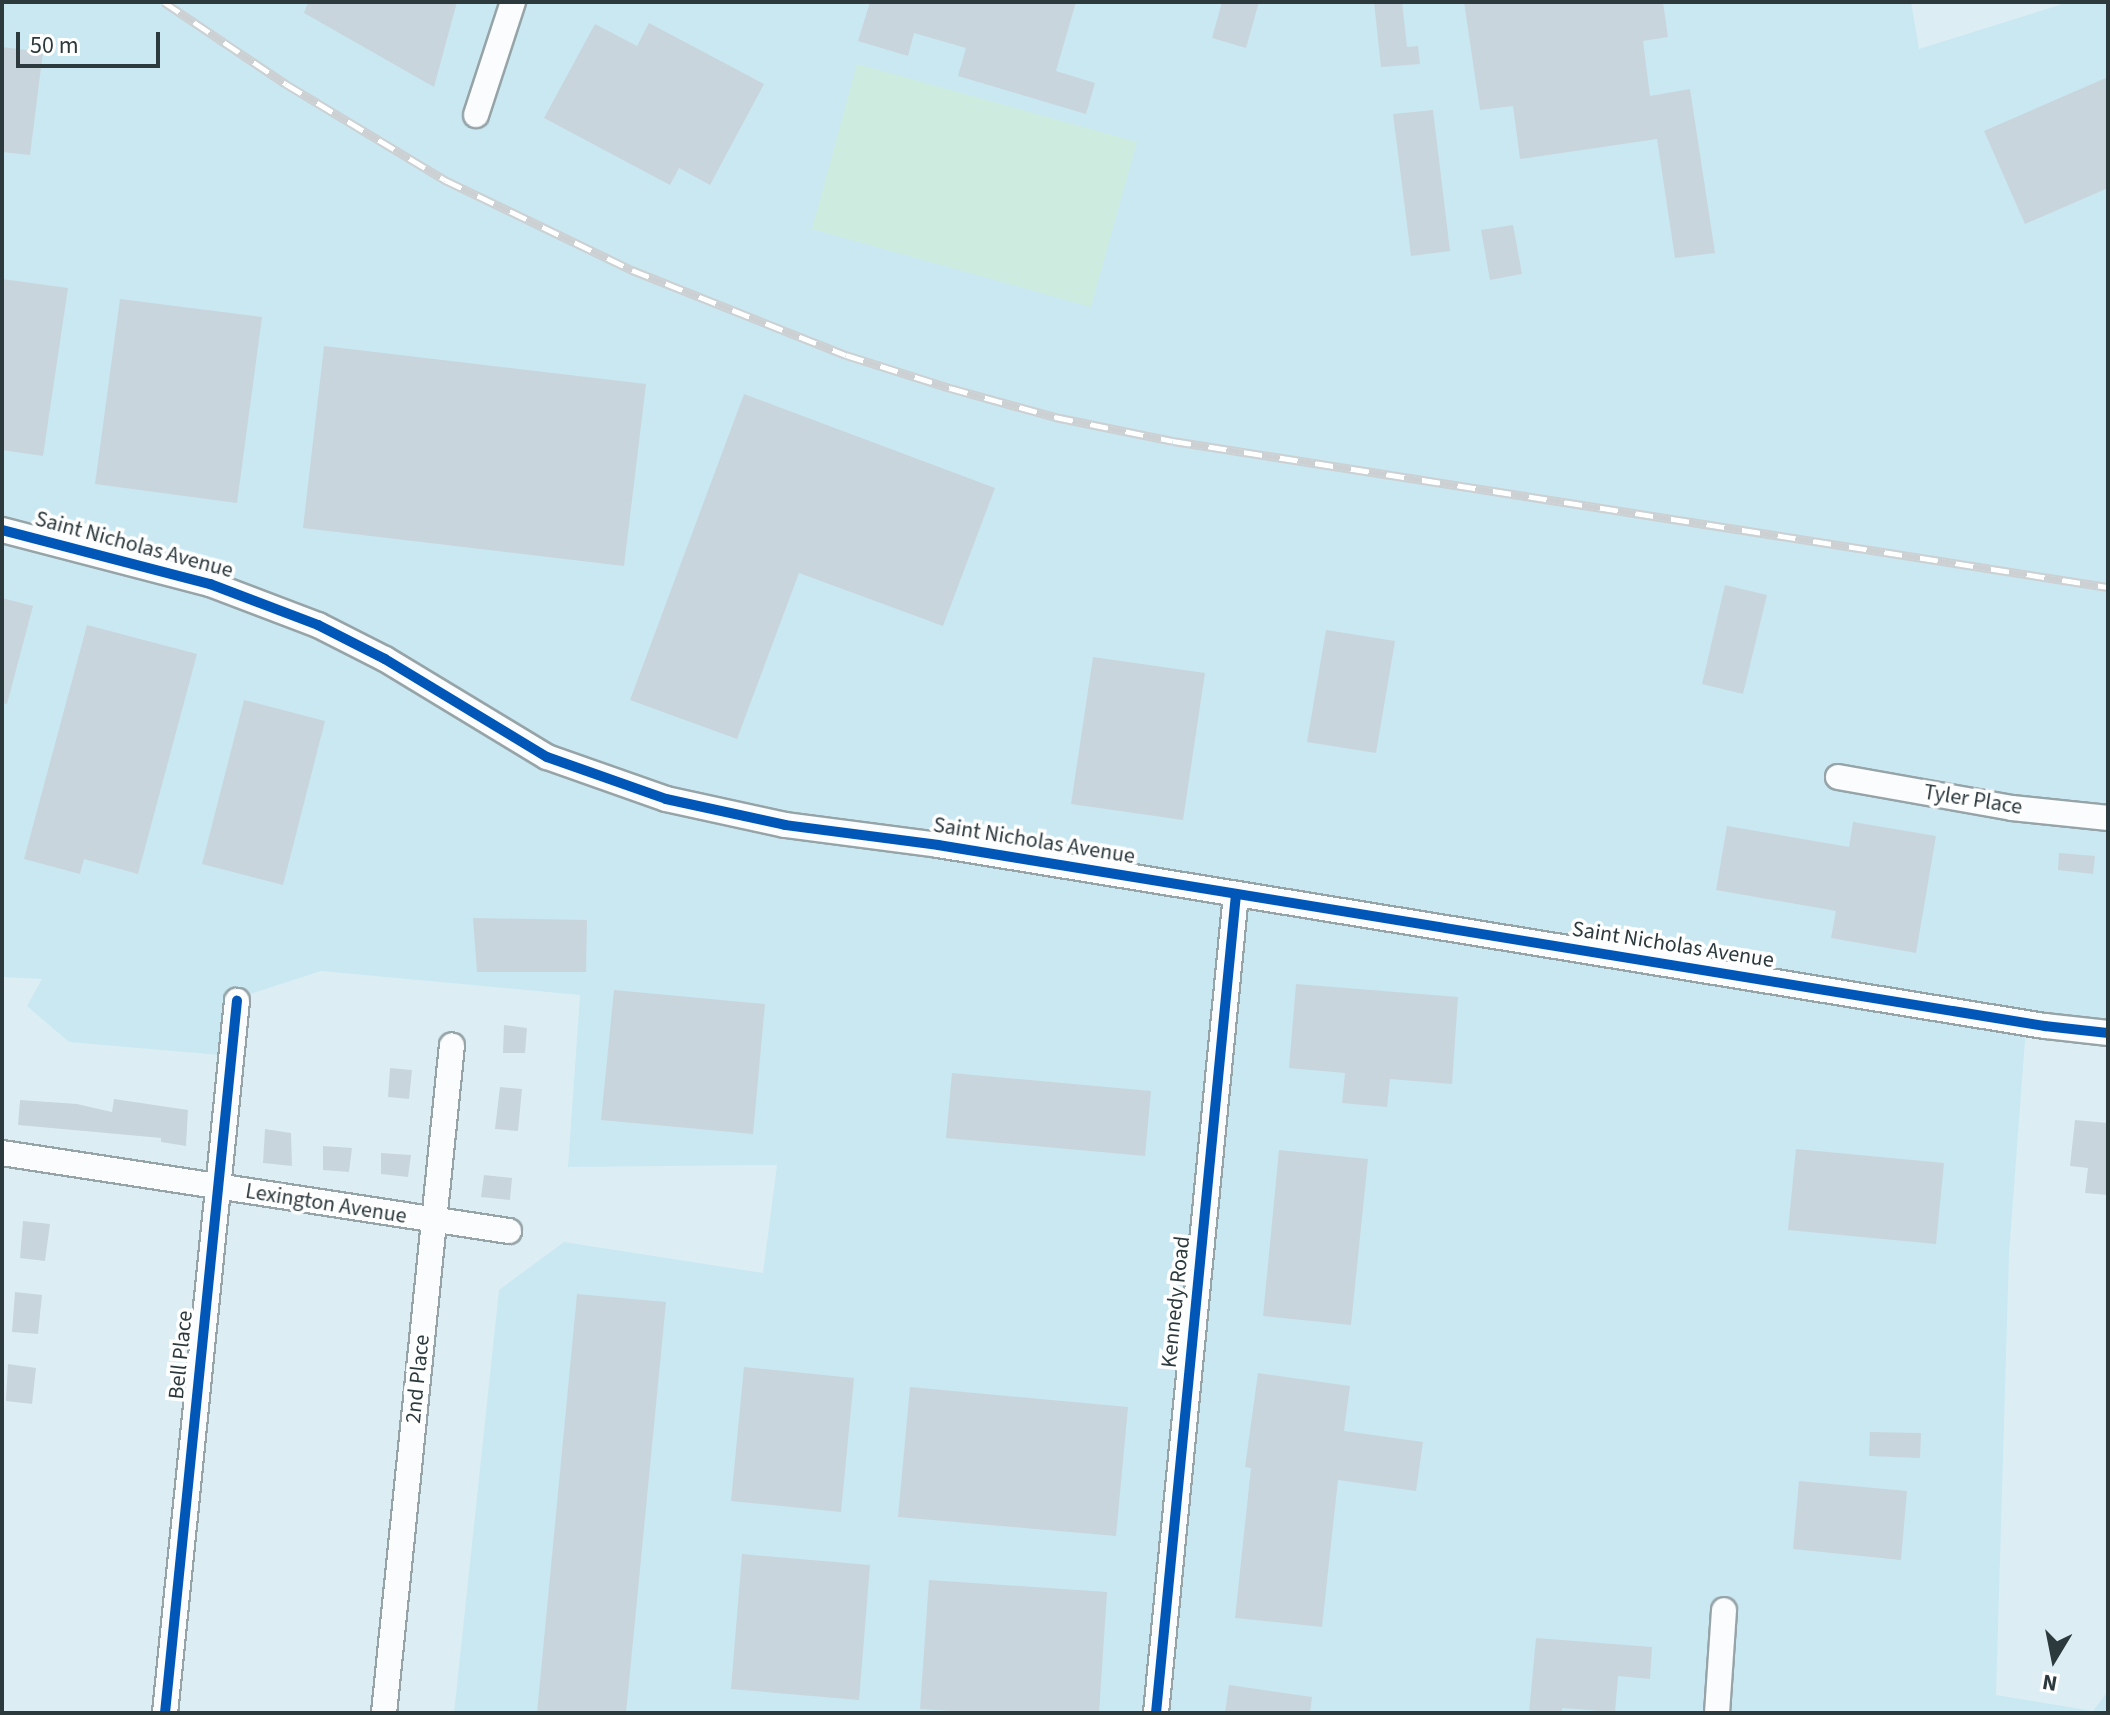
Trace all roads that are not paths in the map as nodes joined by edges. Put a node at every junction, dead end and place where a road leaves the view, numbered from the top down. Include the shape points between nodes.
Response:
1 (513, 2) edge
2 (476, 115) dead end
3 (2, 530) edge
4 (1838, 777) dead end
5 (2108, 818) edge
6 (1236, 894) junction
7 (237, 1001) dead end
8 (2108, 1033) edge
9 (452, 1045) dead end
10 (2, 1153) edge
11 (218, 1187) junction
12 (434, 1221) junction
13 (509, 1231) dead end
14 (1724, 1610) dead end
15 (165, 1713) edge
16 (384, 1713) edge
17 (1156, 1713) edge
18 (1717, 1713) edge

1 - 2 street
3 - 6 street, Saint Nicholas Avenue via 210,584 318,625 385,659 547,757 666,799 785,825
4 - 5 street, Tyler Place via 2012,808
6 - 8 street, Saint Nicholas Avenue
6 - 17 street, Kennedy Road
7 - 11 street, Bell Place
9 - 12 street, 2nd Place
10 - 11 street, Lexington Avenue
11 - 12 street, Lexington Avenue
11 - 15 street, Bell Place
12 - 13 street, Lexington Avenue
12 - 16 street, 2nd Place
14 - 18 street

